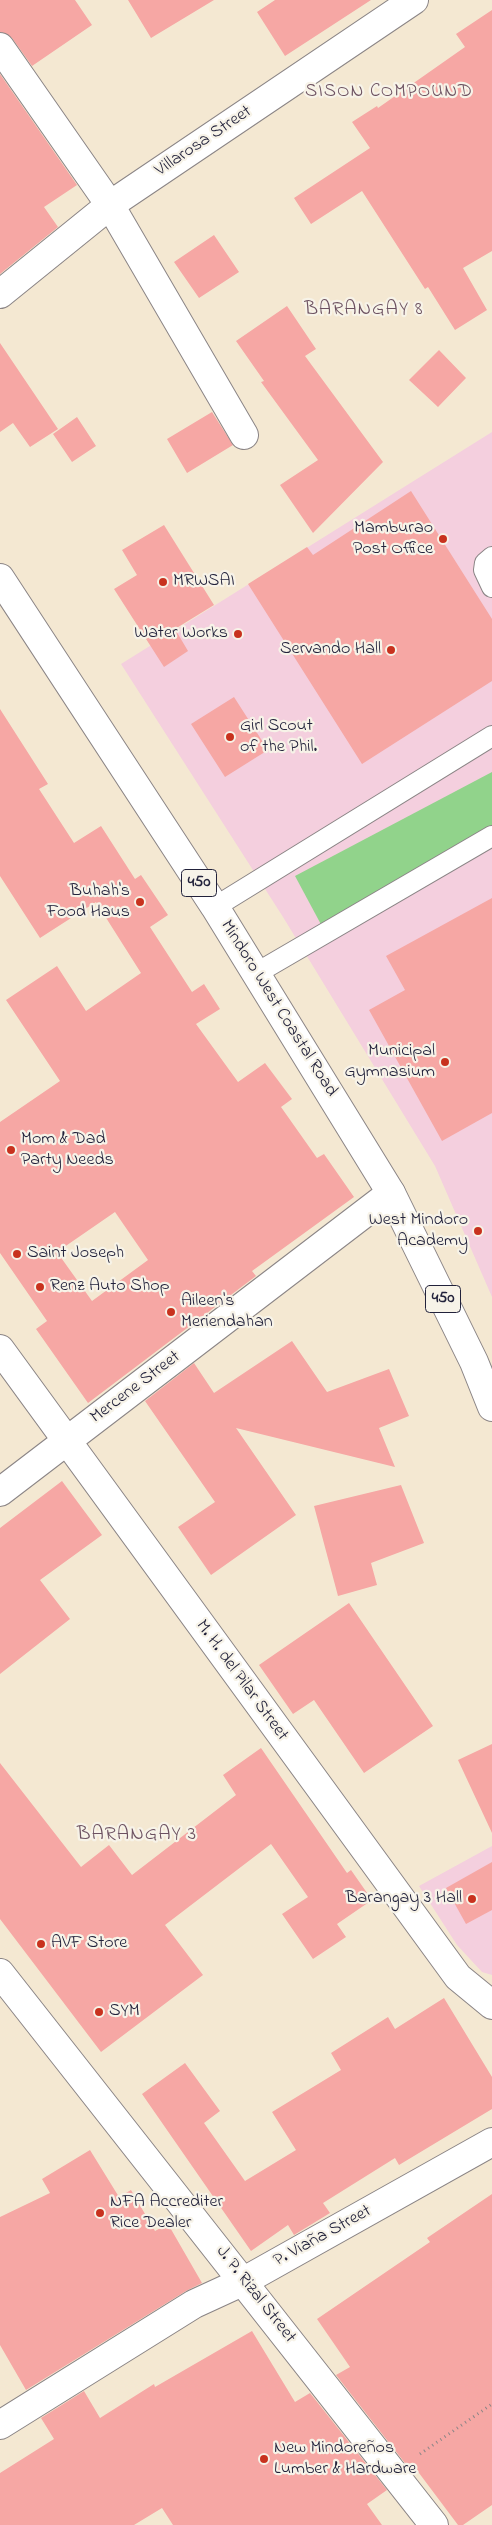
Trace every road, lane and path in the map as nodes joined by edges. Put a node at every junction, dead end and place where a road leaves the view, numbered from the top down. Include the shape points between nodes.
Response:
1 (414, 0) edge
2 (0, 47) edge
3 (110, 205) junction
4 (0, 294) edge
5 (244, 435) dead end
6 (492, 557) edge
7 (0, 578) edge
8 (492, 587) edge
9 (491, 739) edge
10 (492, 836) edge
11 (215, 907) junction
12 (255, 974) junction
13 (391, 1193) junction
14 (0, 1349) edge
15 (492, 1408) edge
16 (66, 1442) junction
17 (0, 1492) edge
18 (0, 1973) edge
19 (492, 2005) edge
20 (492, 2142) edge
21 (244, 2281) junction
22 (492, 2404) edge
23 (0, 2425) edge
24 (393, 2473) junction
25 (434, 2525) edge

1 - 3 street, Villarosa Street
2 - 3 street
3 - 4 street, Villarosa Street
3 - 5 street
6 - 8 lane via 484,563
7 - 11 street, Mindoro West Coastal Road / 450
9 - 11 lane
10 - 12 lane
11 - 12 street, Mindoro West Coastal Road / 450
12 - 13 street, Mindoro West Coastal Road / 450
13 - 15 street, Mindoro West Coastal Road / 450 via 474,1362
13 - 16 street, Mercene Street
14 - 16 street, M. H. del Pilar Street
16 - 17 street, Mercene Street
16 - 19 street, M. H. del Pilar Street via 458,1977
18 - 21 street, J. P. Rizal Street
20 - 21 street, P. Viaña Street
21 - 23 street, P. Viaña Street via 194,2304
21 - 24 street, J. P. Rizal Street
22 - 24 path
24 - 25 street, J. P. Rizal Street

